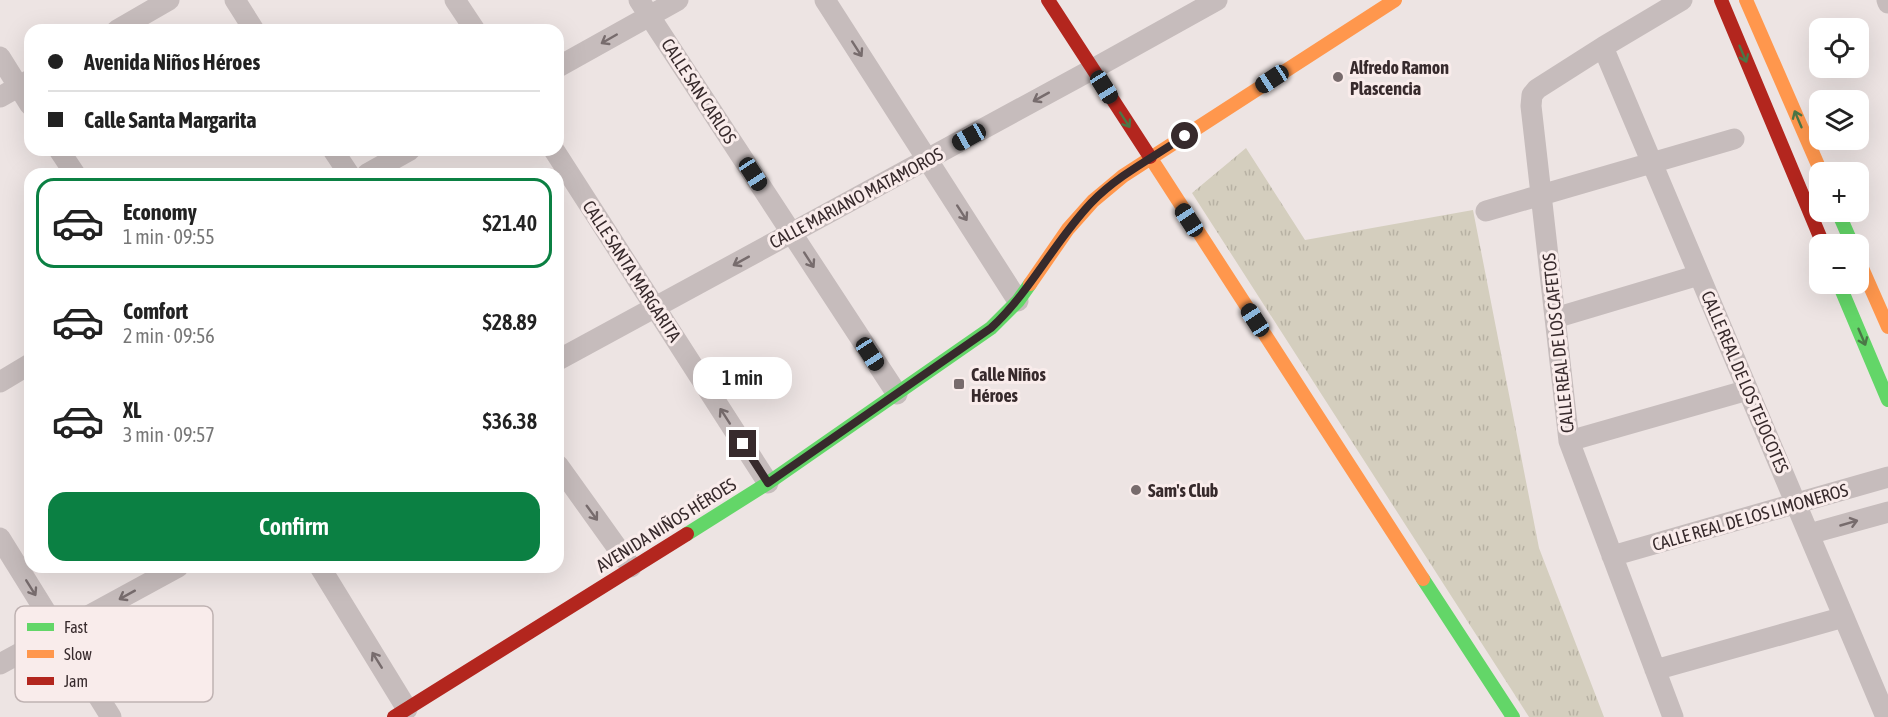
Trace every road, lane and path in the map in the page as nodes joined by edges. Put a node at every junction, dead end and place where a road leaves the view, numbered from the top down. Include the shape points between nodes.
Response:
1 (169, 0) edge
2 (235, 0) edge
3 (455, 0) edge
4 (678, 0) edge
5 (825, 0) edge
6 (1048, 0) edge
7 (1217, 0) edge
8 (1395, 0) edge
9 (1683, 0) edge
10 (1721, 0) edge
11 (1746, 0) edge
12 (644, 8) edge
13 (127, 24) edge
14 (250, 24) edge
15 (471, 24) edge
16 (1603, 47) junction
17 (0, 57) edge
18 (564, 63) edge
19 (1093, 69) junction
20 (16, 88) edge
21 (1734, 138) dead end
22 (399, 156) edge
23 (558, 156) edge
24 (927, 159) junction
25 (1150, 159) junction
26 (1652, 162) junction
27 (1817, 162) edge
28 (378, 168) edge
29 (1541, 194) junction
30 (1485, 211) dead end
31 (792, 233) junction
32 (1819, 234) edge
33 (1699, 275) junction
34 (1869, 284) edge
35 (1843, 294) edge
36 (1018, 301) junction
37 (655, 307) junction
38 (1555, 318) junction
39 (1888, 327) edge
40 (564, 357) edge
41 (24, 368) edge
42 (0, 382) edge
43 (1748, 390) junction
44 (897, 394) junction
45 (1888, 400) edge
46 (1569, 441) junction
47 (564, 473) edge
48 (1888, 477) edge
49 (768, 483) junction
50 (1796, 504) junction
51 (1888, 512) edge
52 (1809, 534) junction
53 (0, 538) edge
54 (1612, 556) junction
55 (631, 567) junction
56 (167, 573) edge
57 (323, 573) edge
58 (42, 606) edge
59 (106, 606) edge
60 (1844, 617) junction
61 (15, 656) edge
62 (0, 664) edge
63 (1655, 670) junction
64 (102, 702) edge
65 (401, 713) edge
66 (111, 717) edge
67 (1513, 717) edge
68 (1673, 717) edge
69 (1886, 717) edge

1 - 13 street
2 - 14 street
3 - 15 street
4 - 12 street
5 -> 24 street
6 - 19 street
7 - 19 street, CALLE MARIANO MATAMOROS
8 - 25 street, AVENIDA NIÑOS HÉROES
9 - 16 street
10 -> 32 street
27 -> 11 street
12 -> 18 street
12 - 31 street, CALLE SAN CARLOS
16 - 26 street, CALLE REAL DE LOS TEJOCOTES
16 - 29 street, CALLE REAL DE LOS CAFETOS via 1532,95
17 - 20 street
19 -> 24 street, CALLE MARIANO MATAMOROS
19 -> 25 street
21 - 26 street
22 - 28 street
23 - 37 street, CALLE SANTA MARGARITA
24 - 31 street, CALLE MARIANO MATAMOROS
24 -> 36 street
25 - 36 street, AVENIDA NIÑOS HÉROES via 1093,201
25 - 67 street
26 - 29 street
26 - 33 street, CALLE REAL DE LOS TEJOCOTES
29 - 30 street
29 - 38 street, CALLE REAL DE LOS CAFETOS
31 -> 37 street, CALLE MARIANO MATAMOROS
31 -> 44 street, CALLE SAN CARLOS
33 - 38 street
33 - 43 street, CALLE REAL DE LOS TEJOCOTES
34 - 39 street
35 -> 45 street
36 - 44 street, AVENIDA NIÑOS HÉROES via 991,328
37 - 40 street, CALLE MARIANO MATAMOROS
49 -> 37 street, CALLE SANTA MARGARITA
38 - 46 street, CALLE REAL DE LOS CAFETOS
41 - 42 street
43 - 46 street
43 - 50 street, CALLE REAL DE LOS TEJOCOTES
44 - 49 street, AVENIDA NIÑOS HÉROES
46 - 54 street, CALLE REAL DE LOS CAFETOS
47 -> 55 street
48 - 50 street, CALLE REAL DE LOS LIMONEROS
49 - 55 street, AVENIDA NIÑOS HÉROES
50 - 52 street, CALLE REAL DE LOS TEJOCOTES
50 - 54 street, CALLE REAL DE LOS LIMONEROS
52 -> 51 street, CALLE REAL DE LOS LIMONEROS
52 - 60 street, CALLE REAL DE LOS TEJOCOTES
53 -> 58 street
54 - 63 street, CALLE REAL DE LOS CAFETOS
55 - 65 street, AVENIDA NIÑOS HÉROES
56 -> 59 street
65 -> 57 street
60 - 63 street
60 - 69 street, CALLE REAL DE LOS TEJOCOTES
61 - 62 street
63 - 68 street, CALLE REAL DE LOS CAFETOS
64 - 66 street

